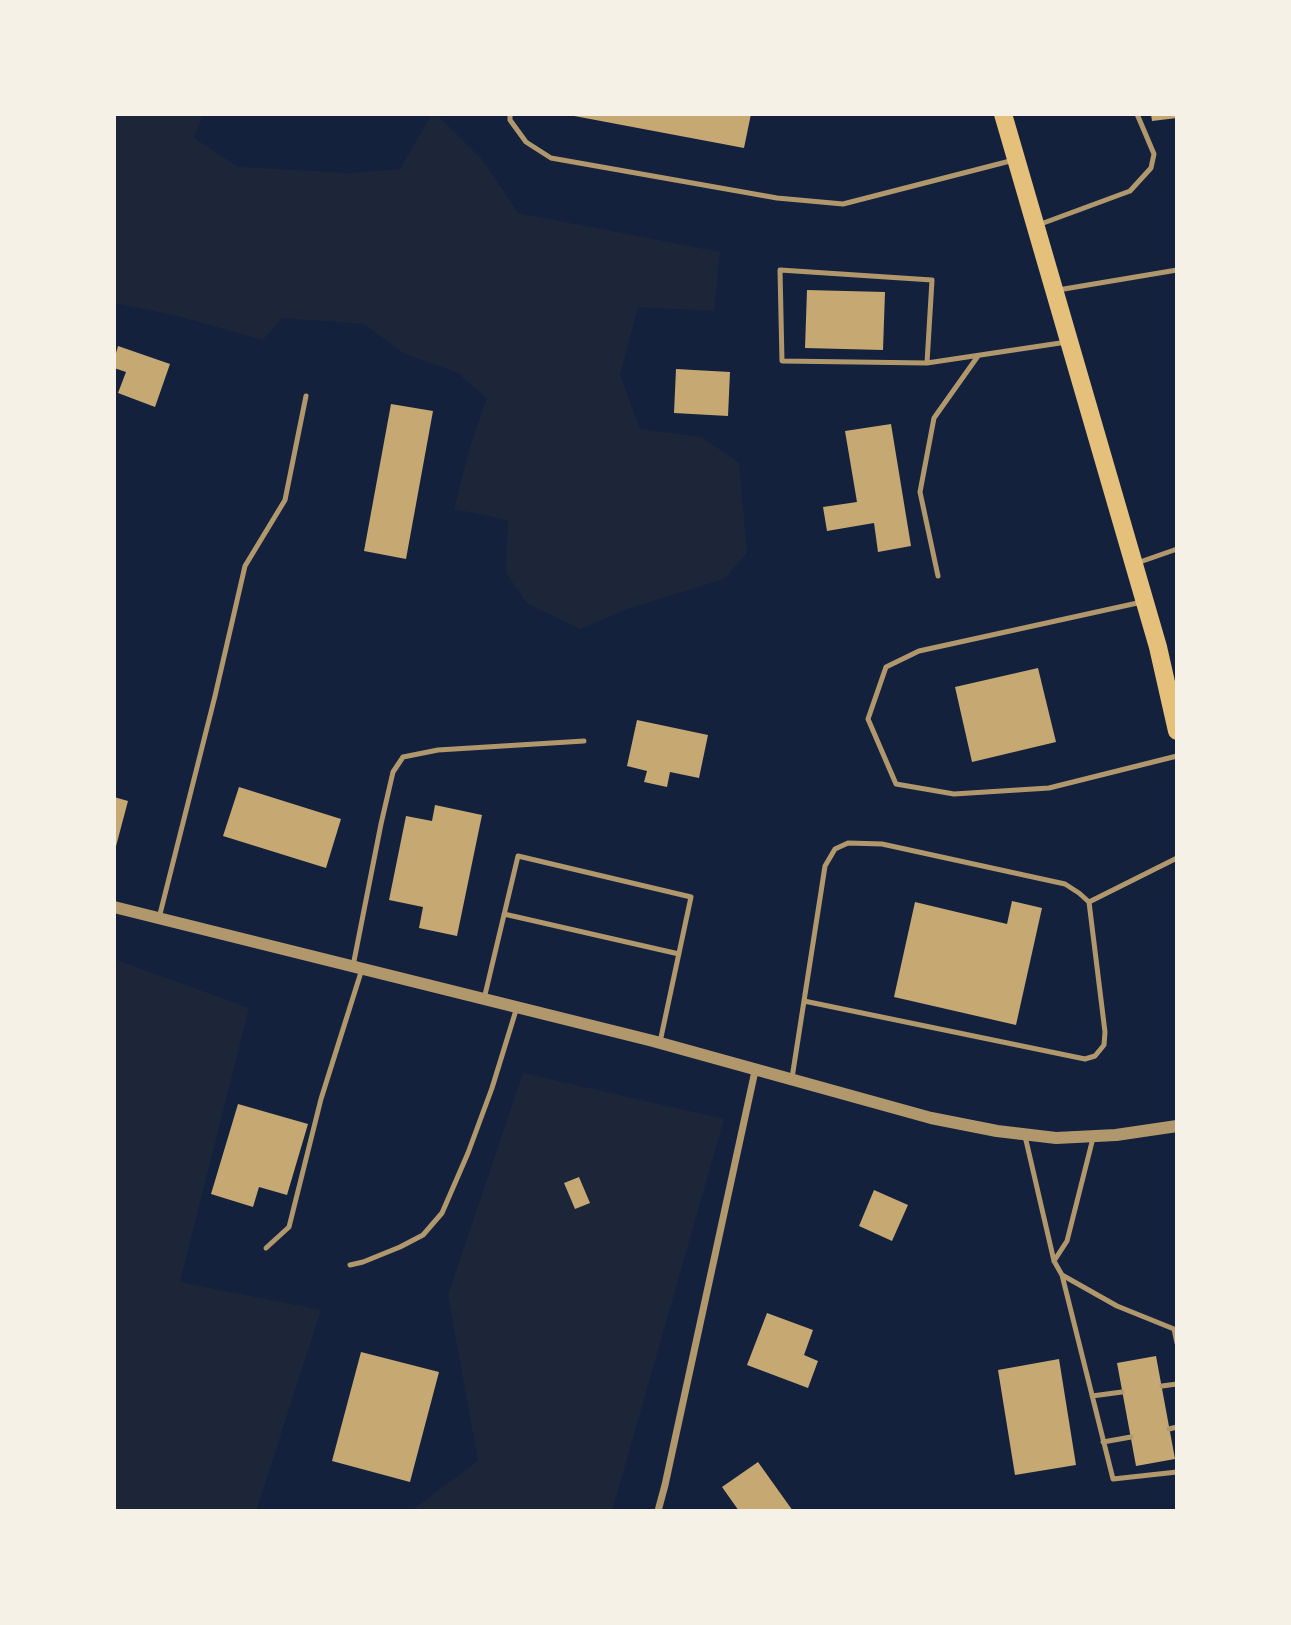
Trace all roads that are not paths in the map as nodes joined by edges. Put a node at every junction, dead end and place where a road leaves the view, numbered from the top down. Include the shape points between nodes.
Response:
1 (510, 114) edge
2 (1003, 114) edge
3 (1137, 114) edge
4 (1016, 159) junction
5 (1035, 226) junction
6 (1177, 270) edge
7 (1054, 291) junction
8 (1069, 341) junction
9 (978, 356) junction
10 (927, 363) junction
11 (306, 396) dead end
12 (1177, 549) edge
13 (1134, 564) junction
14 (938, 576) dead end
15 (1145, 602) junction
16 (1177, 731) edge
17 (584, 741) dead end
18 (1177, 756) edge
19 (1177, 858) edge
20 (1089, 902) junction
21 (114, 907) edge
22 (504, 914) junction
23 (159, 918) junction
24 (679, 954) junction
25 (358, 968) junction
26 (484, 999) junction
27 (804, 1001) junction
28 (517, 1007) junction
29 (660, 1043) junction
30 (755, 1071) junction
31 (792, 1081) junction
32 (1177, 1126) edge
33 (1025, 1135) junction
34 (1093, 1136) junction
35 (266, 1248) dead end
36 (1054, 1261) junction
37 (350, 1265) dead end
38 (1062, 1275) junction
39 (1177, 1343) edge
40 (1177, 1384) edge
41 (1162, 1386) dead end
42 (1122, 1392) dead end
43 (1092, 1396) junction
44 (1177, 1427) edge
45 (1169, 1429) dead end
46 (1130, 1437) dead end
47 (1103, 1442) junction
48 (1177, 1472) edge
49 (658, 1511) edge

1 - 4 lane via 526,142 551,158 777,198 843,204
2 - 4 main road
3 - 5 lane via 1154,154 1151,168 1130,191
4 - 5 main road
5 - 7 main road
6 - 7 lane
7 - 8 main road
8 - 9 lane
8 - 13 main road
9 - 10 lane
9 - 14 lane via 934,418 920,492
10 - 10 lane via 782,361 780,270 932,280
11 - 23 lane via 285,500 245,566
12 - 13 lane
13 - 15 main road
15 - 16 main road
15 - 18 lane via 919,652 886,667 868,719 895,783 954,794 1049,788
17 - 25 lane via 439,750 403,757 390,785
19 - 20 lane
20 - 27 lane via 1065,884 882,844 848,843 835,849 825,866
20 - 27 lane via 1105,1032 1104,1045 1095,1056 1085,1059
21 - 23 street
22 - 24 lane
22 - 24 lane via 518,856 691,897
22 - 26 lane
23 - 25 street
24 - 29 lane
25 - 26 street
25 - 35 lane via 289,1227
26 - 28 street
27 - 31 lane
28 - 29 street
28 - 37 lane via 492,1088 442,1213 423,1235
29 - 30 street
30 - 31 street
30 - 49 street
31 - 33 street via 931,1118
32 - 34 street
33 - 34 street
33 - 36 lane
34 - 36 lane via 1067,1241
36 - 38 lane
38 - 39 lane via 1117,1306 1174,1329
38 - 43 lane
40 - 41 lane
42 - 43 lane
43 - 47 lane
44 - 45 lane
46 - 47 lane
47 - 48 lane via 1113,1479

